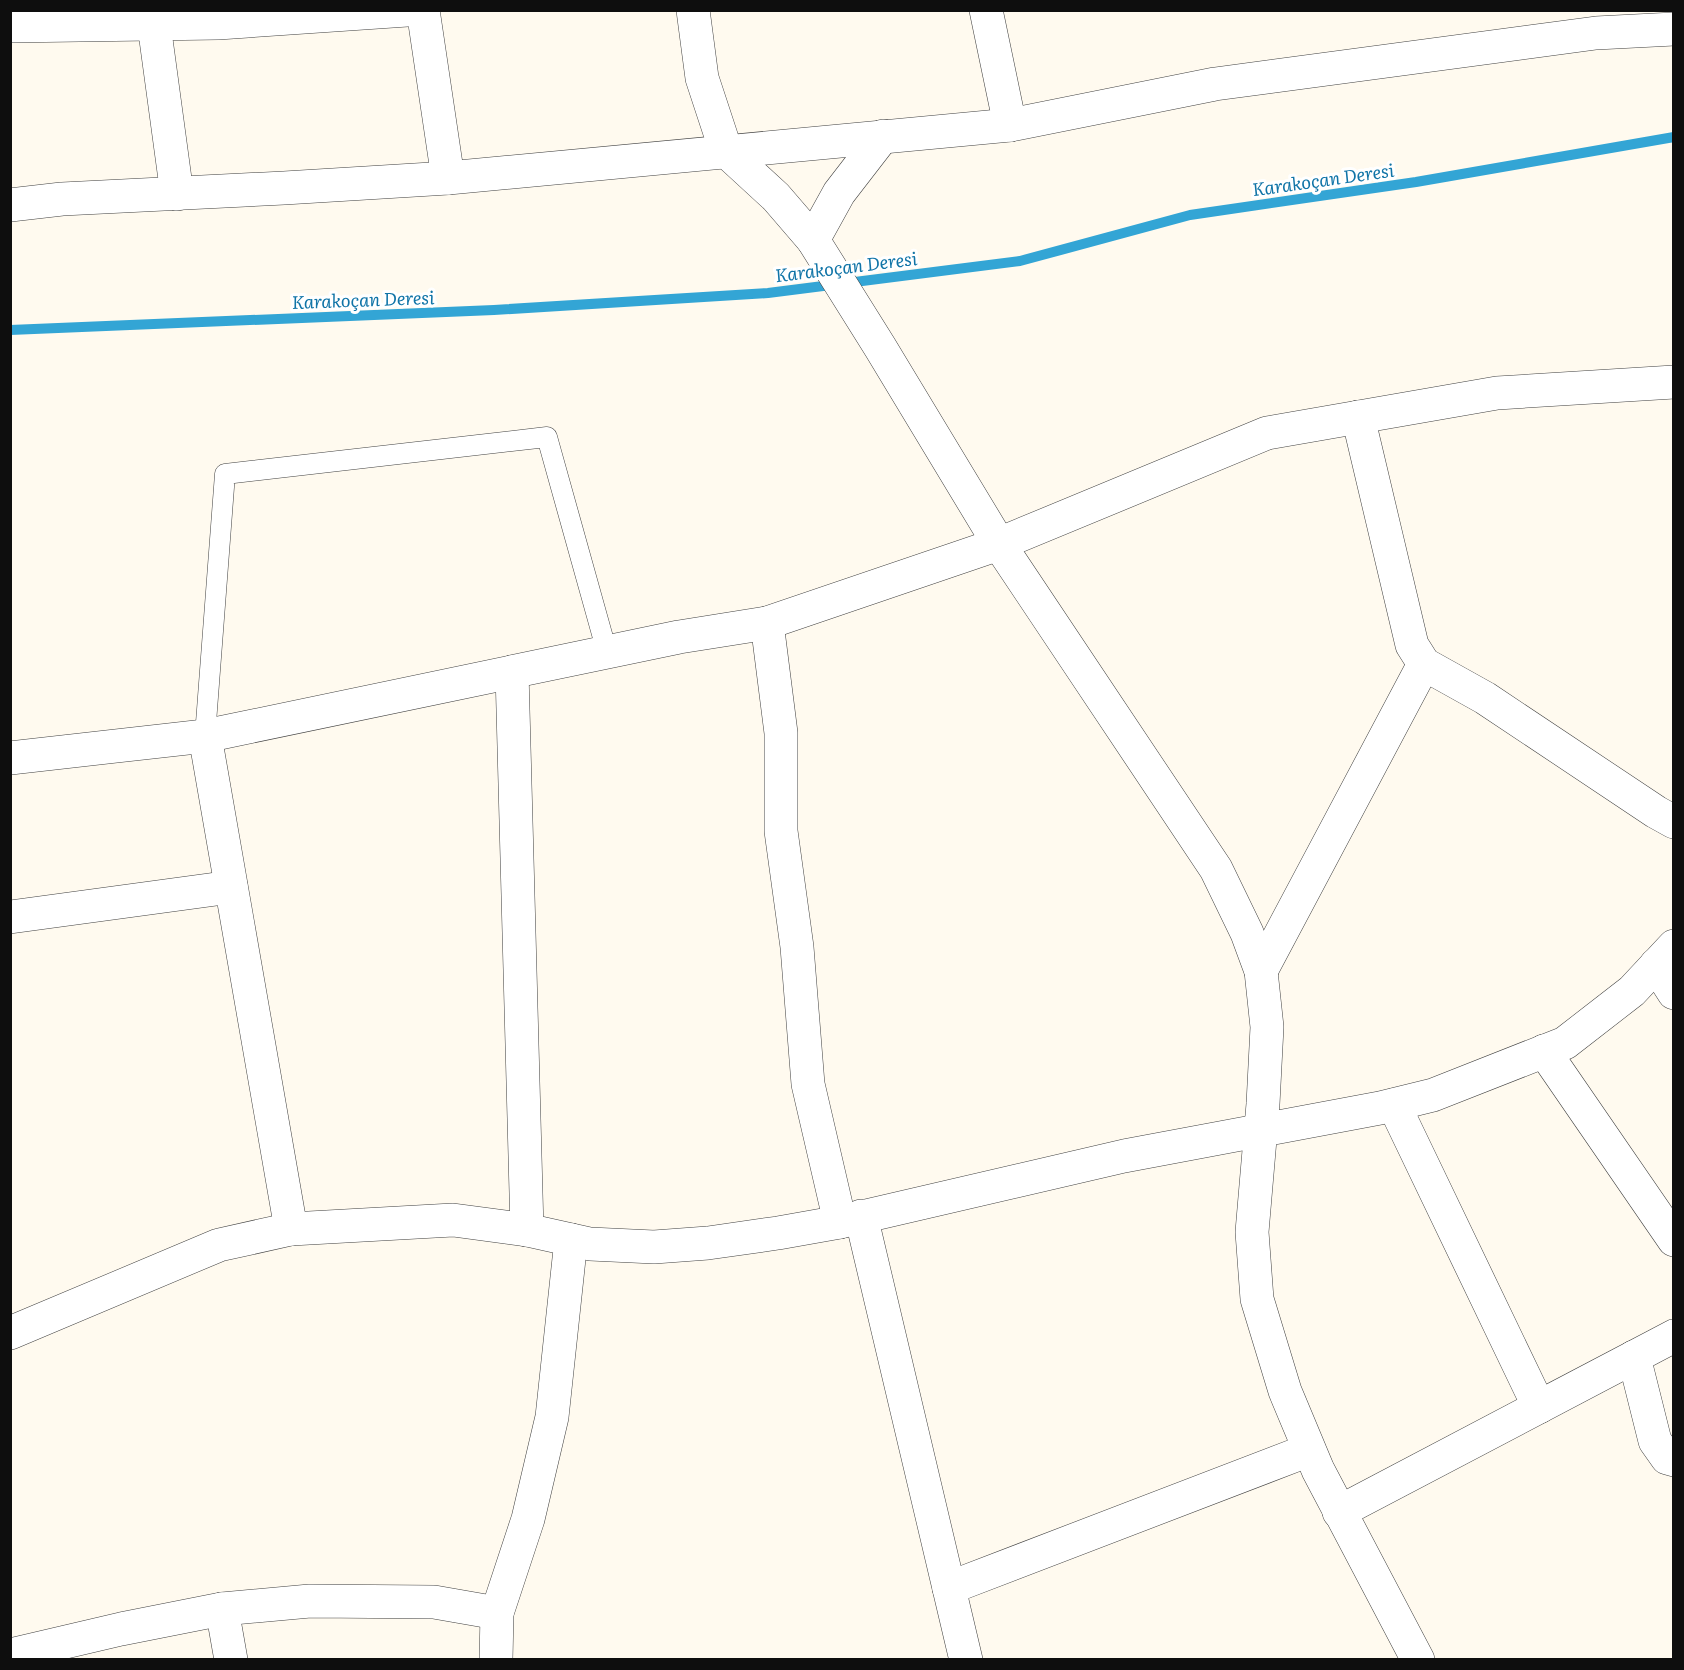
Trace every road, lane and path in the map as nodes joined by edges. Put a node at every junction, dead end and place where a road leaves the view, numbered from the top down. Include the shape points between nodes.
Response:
1 (407, 10) edge
2 (423, 10) edge
3 (693, 10) edge
4 (986, 10) edge
5 (153, 17) edge
6 (10, 26) edge
7 (1674, 29) edge
8 (1010, 124) junction
9 (883, 136) junction
10 (726, 151) junction
11 (448, 178) junction
12 (177, 194) junction
13 (10, 205) edge
14 (813, 240) junction
15 (1674, 382) edge
16 (1358, 417) junction
17 (999, 544) junction
18 (767, 624) junction
19 (607, 652) junction
20 (1425, 664) junction
21 (512, 672) junction
22 (205, 736) junction
23 (10, 758) edge
24 (1674, 822) edge
25 (231, 887) junction
26 (10, 917) edge
27 (1665, 956) edge
28 (1261, 970) junction
29 (1674, 993) edge
30 (1544, 1051) junction
31 (1394, 1105) junction
32 (1261, 1130) junction
33 (850, 1219) junction
34 (291, 1229) junction
35 (527, 1230) junction
36 (571, 1240) junction
37 (1674, 1240) edge
38 (10, 1333) edge
39 (1674, 1336) edge
40 (1634, 1357) junction
41 (1539, 1407) junction
42 (1310, 1450) junction
43 (1674, 1460) edge
44 (1339, 1512) junction
45 (949, 1588) junction
46 (222, 1609) junction
47 (497, 1613) junction
48 (10, 1655) edge
49 (231, 1659) edge
50 (496, 1659) edge
51 (966, 1659) edge
52 (1418, 1659) edge

1 - 5 street via 218,23
2 - 11 street
3 - 10 street via 702,78
4 - 8 street
5 - 6 street
5 - 12 street
7 - 8 street via 1596,33 1215,84
8 - 9 street
9 - 10 street
9 - 14 street via 839,194
10 - 11 street
10 - 14 street via 776,197
11 - 12 street
12 - 13 street
14 - 17 street
15 - 16 street via 1497,393
16 - 17 street via 1267,434
16 - 20 street via 1412,645
17 - 18 street
17 - 28 street via 1216,869
18 - 19 street
18 - 33 street via 781,733 781,831 797,947 808,1084
19 - 21 street
19 - 22 lane via 547,437 225,474
20 - 24 street via 1485,698
20 - 28 street
21 - 22 street
21 - 35 street
22 - 23 street
22 - 25 street
25 - 26 street
25 - 34 street
27 - 29 street
27 - 30 street via 1632,991 1565,1043
28 - 32 street via 1267,1027
30 - 31 street via 1433,1095
30 - 37 street
31 - 32 street
31 - 41 street
32 - 33 street via 1124,1156
32 - 42 street via 1252,1232 1257,1299 1285,1391
33 - 36 street via 708,1243 654,1247
33 - 45 street
34 - 35 street via 453,1220
34 - 38 street via 219,1245
35 - 36 street
36 - 47 street via 552,1417 528,1519
39 - 40 street
40 - 41 street
40 - 43 street via 1655,1441 1667,1458
41 - 44 street
42 - 44 street
42 - 45 street
44 - 52 street
45 - 51 street
46 - 47 street via 310,1601 434,1602
46 - 48 street
46 - 49 street
47 - 50 street

